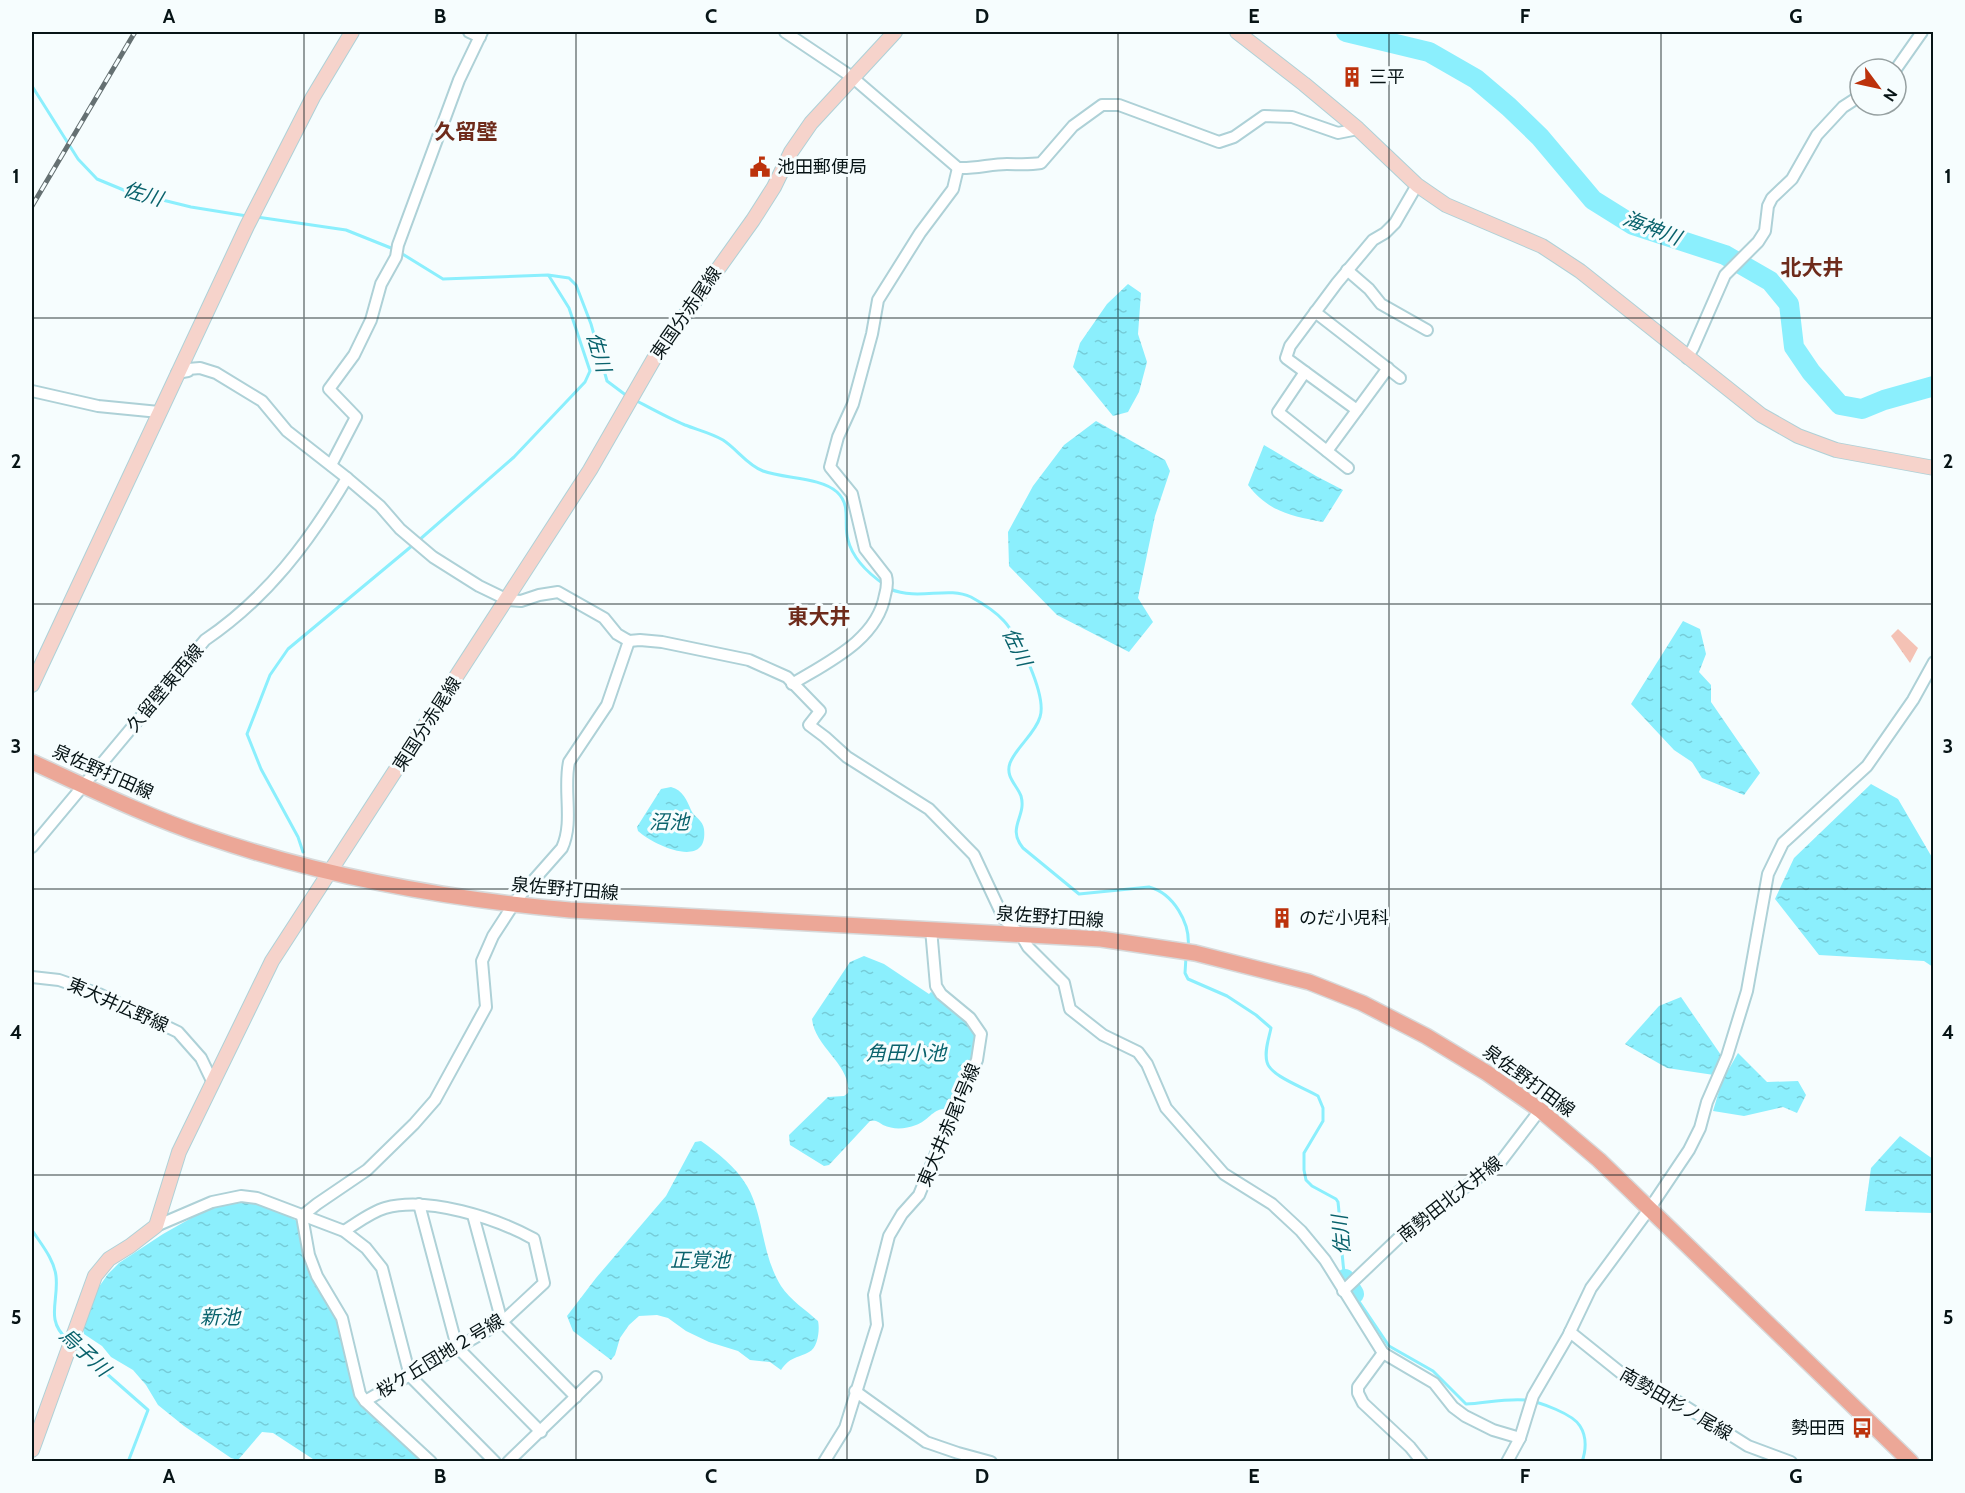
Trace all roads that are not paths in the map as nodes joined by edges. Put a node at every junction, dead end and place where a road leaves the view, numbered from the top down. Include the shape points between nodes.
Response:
1 (352, 32) edge
2 (469, 32) edge
3 (785, 32) edge
4 (895, 32) edge
5 (1237, 32) edge
6 (1922, 32) edge
7 (481, 34) edge
8 (1904, 57) edge
9 (852, 77) junction
10 (1848, 104) edge
11 (1358, 129) junction
12 (958, 168) junction
13 (1417, 185) junction
14 (1347, 270) junction
15 (1315, 312) junction
16 (1427, 330) dead end
17 (1687, 358) junction
18 (1388, 368) junction
19 (1305, 372) junction
20 (177, 373) junction
21 (1400, 378) dead end
22 (32, 391) edge
23 (1357, 410) junction
24 (159, 412) junction
25 (1327, 452) junction
26 (331, 465) junction
27 (1348, 468) dead end
28 (1934, 468) edge
29 (347, 478) junction
30 (508, 600) junction
31 (629, 641) junction
32 (1934, 662) edge
33 (792, 684) junction
34 (32, 685) edge
35 (32, 762) edge
36 (84, 786) junction
37 (32, 848) edge
38 (331, 872) junction
39 (513, 905) junction
40 (931, 929) junction
41 (1021, 935) junction
42 (32, 977) edge
43 (213, 1083) junction
44 (1540, 1110) junction
45 (419, 1204) junction
46 (1648, 1209) junction
47 (473, 1215) junction
48 (302, 1216) junction
49 (156, 1226) junction
50 (344, 1231) junction
51 (1347, 1287) junction
52 (502, 1322) junction
53 (1570, 1332) junction
54 (457, 1347) junction
55 (1383, 1353) junction
56 (410, 1376) junction
57 (596, 1377) dead end
58 (855, 1391) junction
59 (576, 1397) junction
60 (365, 1401) junction
61 (541, 1432) junction
62 (1520, 1438) junction
63 (32, 1450) edge
64 (431, 1461) edge
65 (495, 1461) edge
66 (508, 1461) edge
67 (825, 1461) edge
68 (991, 1461) edge
69 (1422, 1461) edge
70 (1507, 1461) edge
71 (1791, 1461) edge
72 (1911, 1461) edge

1 - 20 street via 313,97 255,210
2 - 7 street
3 - 9 street
4 - 9 street, 東国分赤尾線
5 - 11 street
6 - 8 street
7 - 26 street via 459,80 396,257 381,284 371,320 354,355 329,389 356,417
9 - 12 street
9 - 30 street, 東国分赤尾線 via 811,123 753,220 672,330
10 - 17 street via 1817,135 1792,179 1772,198 1765,231 1729,269
11 - 12 street via 1338,133 1292,117 1264,116 1234,137 1219,142 1119,105 1102,105 1073,126 1041,163
11 - 13 street
12 - 33 street via 953,189 878,300 853,404 830,467 852,494 865,549 887,587 884,606 856,644
13 - 14 street via 1395,223 1372,240
13 - 17 street via 1446,205 1542,246 1580,271
14 - 15 street
14 - 16 street via 1381,304
15 - 18 street
15 - 19 street via 1290,346 1286,358
17 - 28 street via 1761,415 1798,436 1836,450
18 - 21 street
18 - 23 street
19 - 23 street
19 - 25 street via 1278,412
20 - 24 street
20 - 26 street via 200,368 216,373 262,401 287,431
22 - 24 street via 98,406
23 - 25 street
24 - 34 street
25 - 27 street
26 - 29 street
29 - 30 street via 433,557
29 - 36 street, 久留壁東西線 via 307,542 253,603 205,640
30 - 31 street via 521,601 558,592 604,618
30 - 38 street, 東国分赤尾線
31 - 33 street via 662,642 748,660 787,677
31 - 39 street via 607,705 569,762 562,848
32 - 46 street via 1867,766 1783,843 1768,874 1748,991 1727,1056 1689,1150
33 - 41 street via 820,711 809,725 847,757 929,808 974,855 1005,919
35 - 36 main road, 泉佐野打田線
36 - 37 street, 久留壁東西線
36 - 38 main road, 泉佐野打田線 via 207,837
38 - 39 main road, 泉佐野打田線
38 - 43 street, 東国分赤尾線 via 272,961
39 - 40 main road, 泉佐野打田線
39 - 48 street via 482,961 486,1007 435,1100 368,1170
40 - 41 main road, 泉佐野打田線
40 - 58 street, 東大井赤尾1号線 via 936,986 981,1034 977,1060 920,1195 889,1236 874,1295 877,1325
41 - 44 main road, 泉佐野打田線 via 1101,939 1178,950 1309,982 1362,1003 1426,1036
41 - 51 street via 1064,983 1070,1009 1103,1035 1138,1052 1166,1108 1224,1174 1272,1204 1301,1231
42 - 43 street, 東大井広野線 via 59,980 99,994 178,1032 201,1058
43 - 49 street, 東国分赤尾線 via 179,1152
44 - 46 main road, 泉佐野打田線 via 1599,1160
44 - 51 street, 南勢田北大井線 via 1502,1160 1408,1229
45 - 47 street, 桜ケ丘団地２号線
45 - 50 street, 桜ケ丘団地２号線 via 383,1209
45 - 54 street
46 - 53 street via 1591,1288
46 - 72 main road, 泉佐野打田線
47 - 52 street
47 - 52 street, 桜ケ丘団地２号線 via 534,1239 544,1283
48 - 49 street via 241,1196 212,1202
48 - 50 street
48 - 60 street via 309,1255 342,1318
49 - 63 street via 109,1259 95,1276
50 - 56 street via 366,1248 382,1268
51 - 55 street
52 - 54 street, 桜ケ丘団地２号線
52 - 59 street
53 - 62 street via 1531,1401
53 - 71 street, 南勢田杉ノ尾線 via 1631,1381 1675,1400 1748,1446
54 - 56 street, 桜ケ丘団地２号線
54 - 61 street
55 - 62 street via 1434,1383 1465,1416
55 - 69 street via 1362,1380 1358,1393
56 - 60 street, 桜ケ丘団地２号線
56 - 65 street
57 - 59 street
58 - 67 street, 東大井赤尾1号線 via 845,1428
58 - 68 street via 926,1442
59 - 61 street
60 - 64 street
61 - 66 street
62 - 70 street

